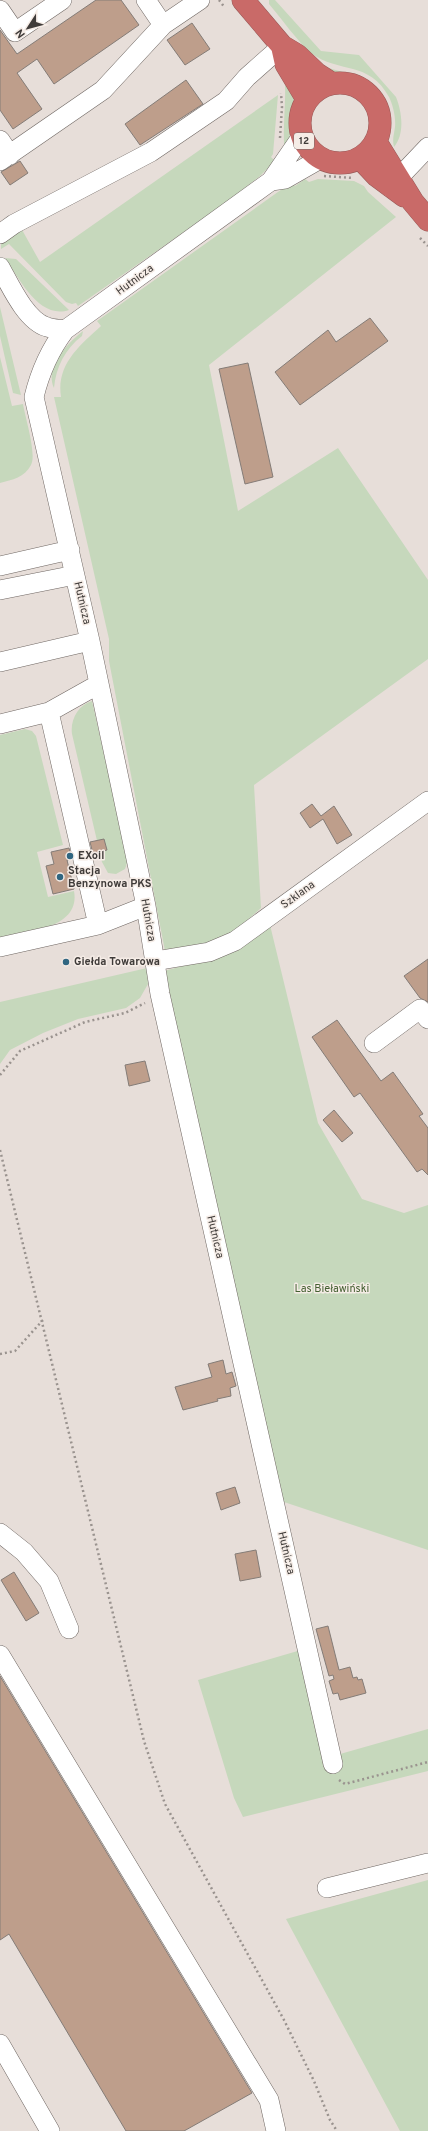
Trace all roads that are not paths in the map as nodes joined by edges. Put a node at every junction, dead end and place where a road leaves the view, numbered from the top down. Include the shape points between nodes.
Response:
1 (62, 0) edge
2 (146, 0) edge
3 (200, 0) edge
4 (243, 0) edge
5 (0, 10) edge
6 (163, 25) junction
7 (282, 46) junction
8 (331, 83) junction
9 (307, 99) junction
10 (302, 136) junction
11 (376, 142) junction
12 (428, 147) edge
13 (3, 152) edge
14 (320, 158) junction
15 (360, 158) junction
16 (271, 181) junction
17 (394, 182) junction
18 (428, 220) edge
19 (0, 234) edge
20 (0, 267) edge
21 (32, 317) junction
22 (65, 330) junction
23 (39, 374) junction
24 (70, 550) junction
25 (0, 566) edge
26 (75, 575) junction
27 (0, 590) edge
28 (90, 641) junction
29 (0, 662) edge
30 (99, 684) junction
31 (49, 712) junction
32 (0, 724) edge
33 (428, 801) edge
34 (146, 906) junction
35 (98, 925) junction
36 (0, 947) edge
37 (155, 961) junction
38 (426, 1011) edge
39 (374, 1043) dead end
40 (0, 1533) edge
41 (69, 1629) dead end
42 (0, 1655) edge
43 (333, 1764) road end
44 (428, 1864) edge
45 (327, 1888) dead end
46 (0, 2044) edge
47 (50, 2131) edge
48 (276, 2131) edge

1 - 5 street via 15,32
2 - 6 street
3 - 6 street
4 - 7 highway
6 - 13 street via 103,90
7 - 8 highway
7 - 9 highway via 286,64
7 - 19 street via 247,77 226,101 151,152 14,224
8 - 9 highway
8 - 11 highway via 344,82 357,86 376,104 380,123
9 - 10 highway, 12 via 301,110 299,123
10 - 14 highway, 12 via 306,145
10 - 16 street, Hutnicza
11 - 15 highway, 12 via 369,152
11 - 17 highway
12 - 17 street
14 - 15 highway, 12 via 340,163
14 - 16 street, Hutnicza via 285,178
15 - 17 highway
16 - 22 street, Hutnicza
17 - 18 highway
20 - 21 street via 20,302
21 - 22 street via 46,327
21 - 23 street via 42,341
22 - 23 street, Hutnicza
23 - 24 street, Hutnicza via 34,397
24 - 25 street
24 - 26 street, Hutnicza
26 - 27 street
26 - 28 street, Hutnicza
28 - 29 street
28 - 30 street, Hutnicza
30 - 31 street
30 - 34 street, Hutnicza
31 - 32 street
31 - 35 street
33 - 37 street, Szklana via 235,941 208,952
34 - 35 street
34 - 37 street, Hutnicza
35 - 36 street
37 - 43 street, Hutnicza via 160,994
38 - 39 street
40 - 41 street via 24,1552 48,1581
42 - 48 street via 269,2100
44 - 45 street
46 - 47 street

